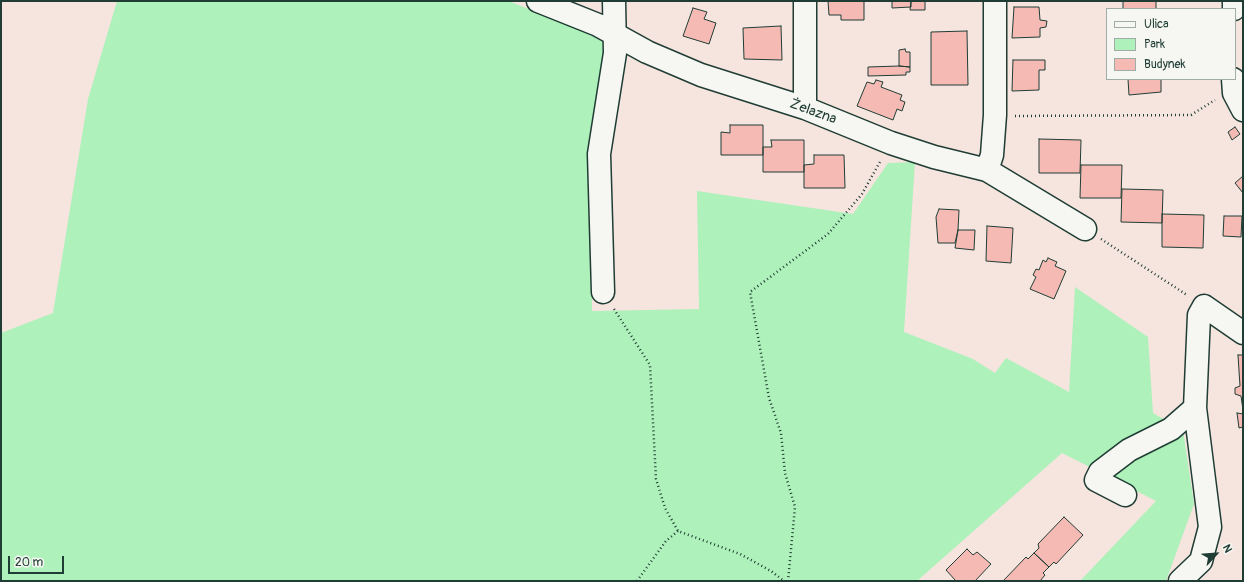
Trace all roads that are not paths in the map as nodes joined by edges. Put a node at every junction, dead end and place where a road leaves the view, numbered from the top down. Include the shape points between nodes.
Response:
1 (538, 1) edge
2 (614, 1) edge
3 (804, 1) edge
4 (995, 1) edge
5 (615, 35) junction
6 (805, 108) junction
7 (987, 170) junction
8 (1085, 229) road end
9 (603, 292) road end
10 (1243, 333) edge
11 (1195, 408) junction
12 (1125, 495) dead end
13 (1180, 581) edge

1 - 5 street, Żelazna via 598,25
2 - 5 street
3 - 6 street
4 - 7 street via 995,115 992,155
5 - 6 street, Żelazna via 701,75
5 - 9 street via 615,53 599,154
6 - 7 street, Żelazna via 891,143
7 - 8 street, Żelazna
10 - 11 street via 1204,306 1199,315
11 - 12 street via 1171,429 1129,450 1100,472 1096,480
11 - 13 street via 1210,527 1201,561

